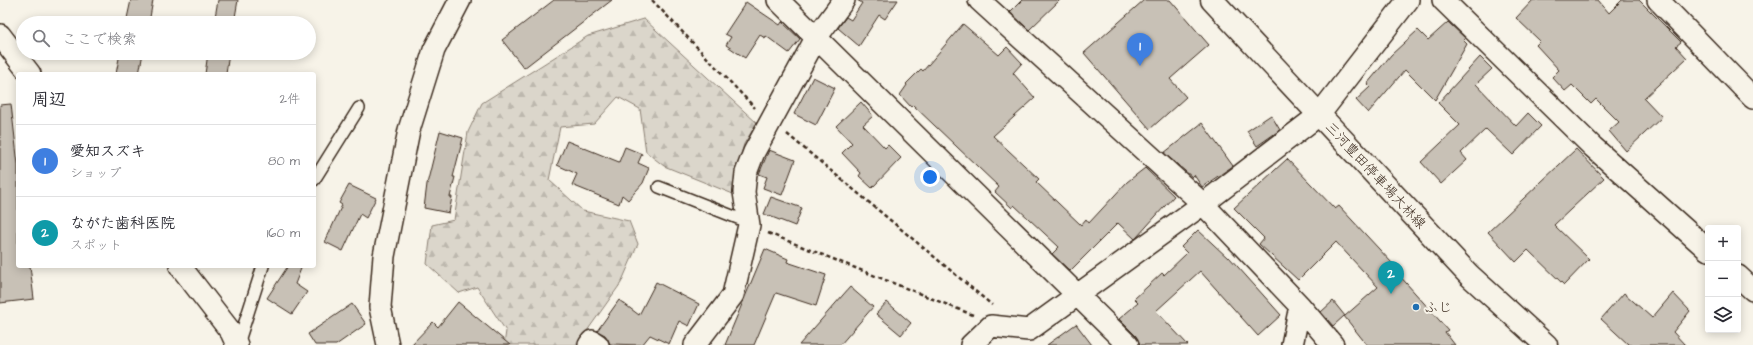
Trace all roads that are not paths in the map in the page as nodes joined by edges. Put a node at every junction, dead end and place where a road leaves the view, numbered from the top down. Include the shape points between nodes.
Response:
1 (460, 0) edge
2 (778, 0) edge
3 (844, 0) edge
4 (979, 0) edge
5 (1212, 0) edge
6 (1408, 0) edge
7 (1443, 0) edge
8 (1658, 0) edge
9 (0, 35) edge
10 (816, 38) junction
11 (16, 56) edge
12 (19, 60) edge
13 (28, 72) edge
14 (1753, 98) edge
15 (359, 108) dead end
16 (1319, 115) junction
17 (316, 177) edge
18 (659, 187) dead end
19 (1203, 204) junction
20 (749, 225) junction
21 (1705, 247) edge
22 (181, 268) edge
23 (262, 268) edge
24 (1079, 296) junction
25 (1300, 306) junction
26 (998, 320) junction
27 (233, 342) edge
28 (388, 345) edge
29 (589, 345) edge
30 (598, 345) edge
31 (695, 345) edge
32 (971, 345) edge
33 (1024, 345) edge
34 (1128, 345) edge
35 (1292, 345) edge
36 (1333, 345) edge
37 (1546, 345) edge

1 - 28 street via 434,50 408,137 384,256 380,307
2 - 10 street
3 - 10 street
4 - 19 street
5 - 16 main road, 三河豊田停車場大林線
6 - 16 street
7 - 21 street via 1593,147
8 - 14 street
9 - 11 street
10 - 20 street via 754,152 746,173 744,192
10 - 24 street
12 - 13 street
15 - 17 lane
16 - 19 street
16 - 37 main road, 三河豊田停車場大林線 via 1469,275
18 - 20 lane via 740,219
19 - 24 street
19 - 25 street
20 - 31 street via 733,295
22 - 27 street
23 - 27 lane
24 - 26 street via 1029,330
24 - 34 street
25 - 35 street
25 - 36 street
26 - 32 street
26 - 33 street
29 - 30 street via 592,340

